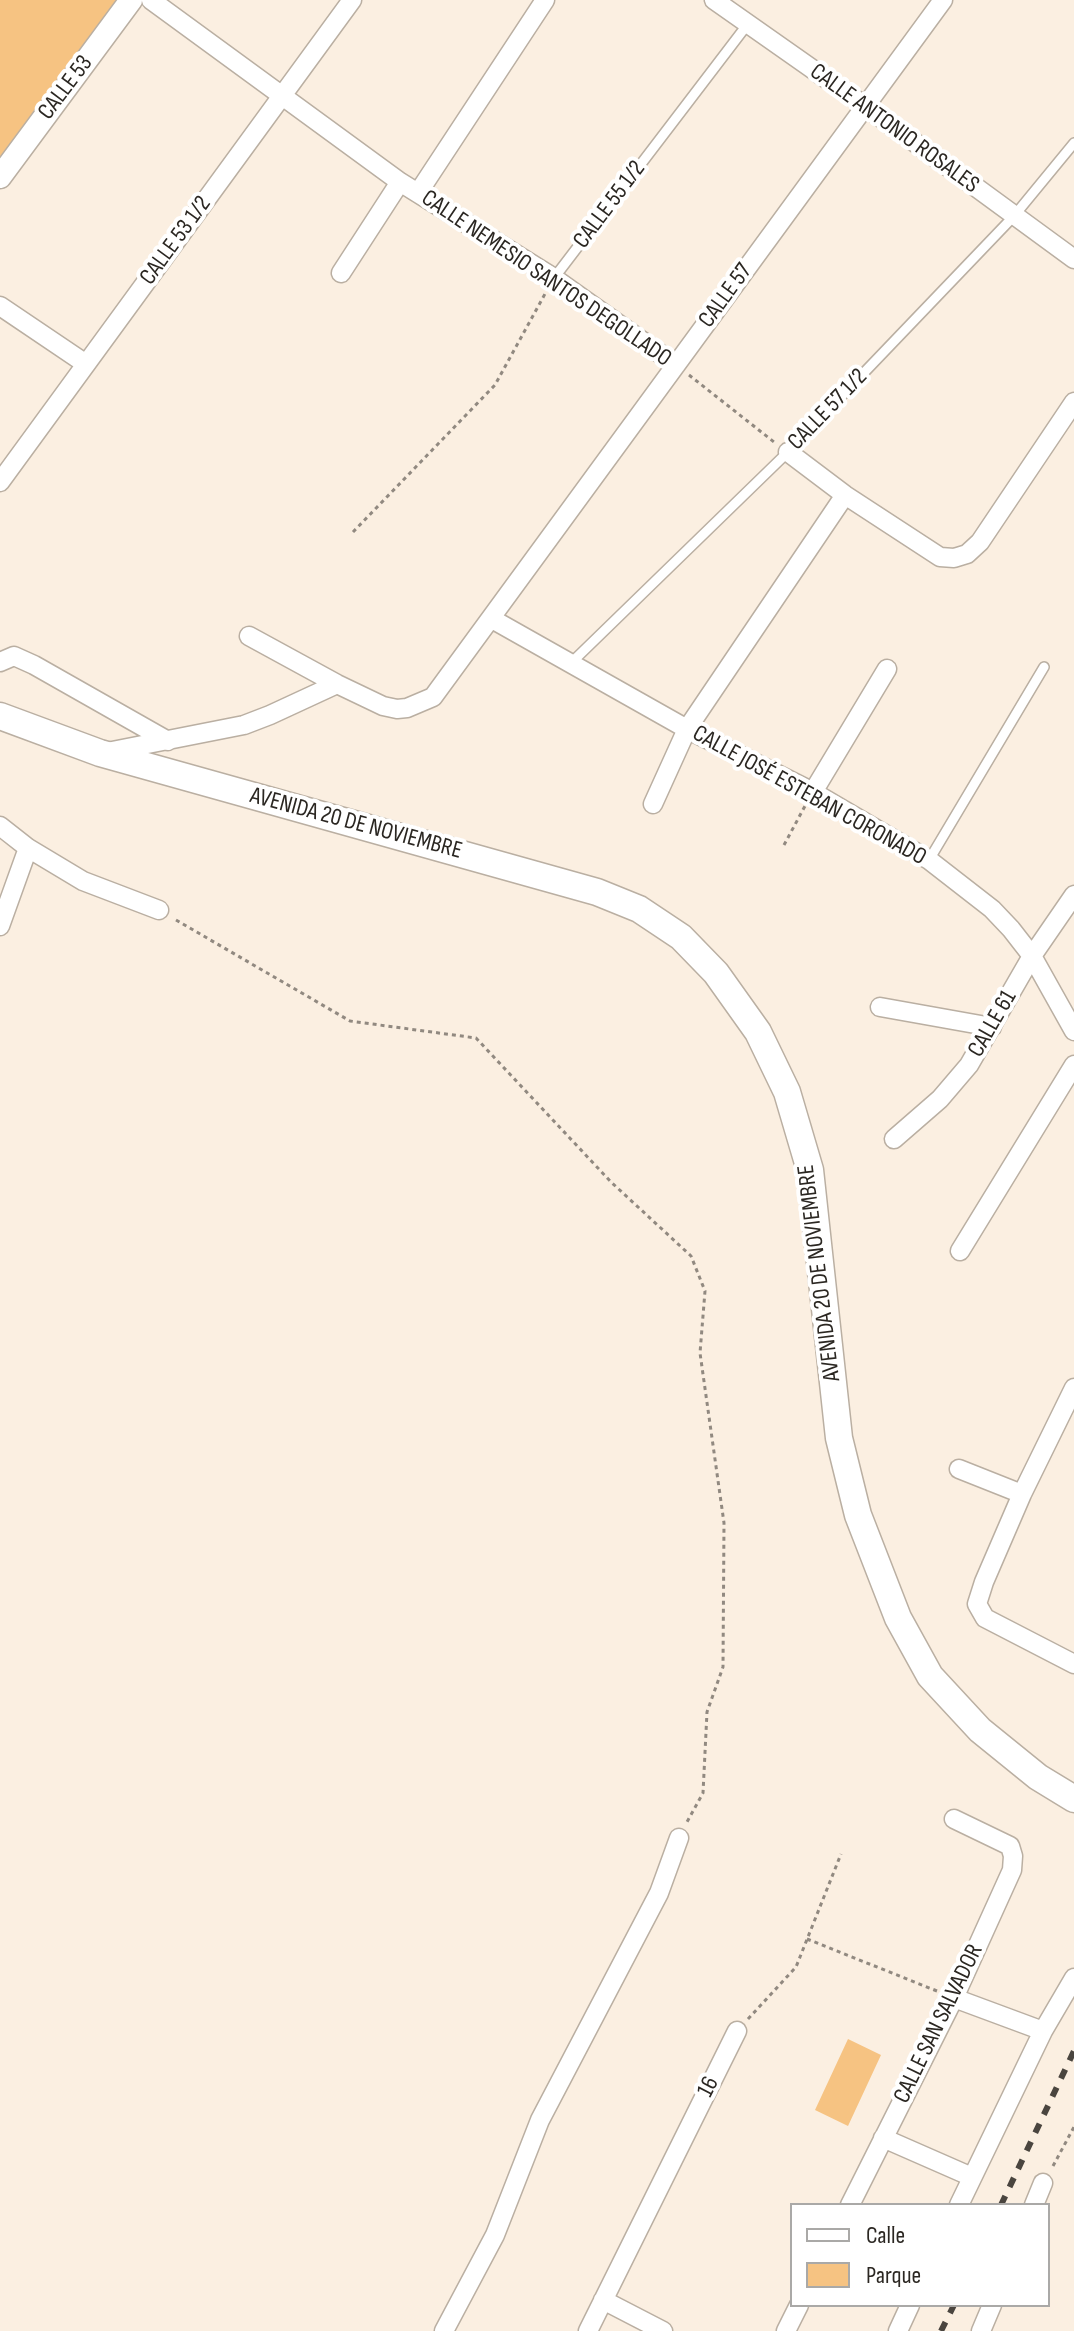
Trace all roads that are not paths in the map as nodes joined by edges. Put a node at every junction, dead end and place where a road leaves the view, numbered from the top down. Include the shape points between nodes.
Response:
1 (131, 0) edge
2 (151, 0) edge
3 (352, 0) edge
4 (545, 0) edge
5 (714, 0) edge
6 (943, 0) edge
7 (747, 25) junction
8 (280, 97) junction
9 (865, 106) junction
10 (1074, 143) edge
11 (0, 177) edge
12 (400, 182) junction
13 (418, 193) junction
14 (1014, 216) junction
15 (1074, 259) edge
16 (341, 273) dead end
17 (554, 278) junction
18 (0, 306) edge
19 (86, 364) junction
20 (676, 365) junction
21 (1074, 402) edge
22 (788, 452) junction
23 (0, 482) edge
24 (845, 495) junction
25 (492, 619) junction
26 (249, 636) dead end
27 (0, 662) edge
28 (569, 665) junction
29 (1044, 667) dead end
30 (887, 669) dead end
31 (337, 684) junction
32 (0, 716) edge
33 (687, 729) junction
34 (168, 741) junction
35 (100, 753) junction
36 (813, 792) junction
37 (653, 804) dead end
38 (0, 826) edge
39 (28, 848) junction
40 (929, 860) junction
41 (1074, 895) edge
42 (159, 910) road end
43 (0, 926) edge
44 (1032, 956) junction
45 (880, 1007) dead end
46 (992, 1027) junction
47 (1074, 1031) edge
48 (1074, 1065) edge
49 (894, 1139) dead end
50 (960, 1251) dead end
51 (1074, 1388) edge
52 (959, 1469) dead end
53 (1022, 1494) junction
54 (1074, 1664) edge
55 (1074, 1799) edge
56 (954, 1819) dead end
57 (679, 1838) road end
58 (1074, 1978) edge
59 (954, 1998) junction
60 (737, 2031) road end
61 (1043, 2031) junction
62 (883, 2138) junction
63 (972, 2177) junction
64 (1043, 2183) road end
65 (851, 2203) edge
66 (960, 2203) edge
67 (1035, 2203) edge
68 (603, 2300) junction
69 (798, 2307) edge
70 (909, 2307) edge
71 (991, 2307) edge
72 (444, 2331) edge
73 (588, 2331) edge
74 (663, 2331) edge
75 (786, 2331) edge
76 (898, 2331) edge
77 (981, 2331) edge

1 - 11 street, CALLE 53
2 - 8 street, CALLE NEMESIO SANTOS DEGOLLADO
3 - 8 street, CALLE 53 1/2
4 - 13 street
5 - 7 street, CALLE ANTONIO ROSALES
6 - 9 street, CALLE 57
7 - 9 street, CALLE ANTONIO ROSALES
7 - 17 lane, CALLE 55 1/2
8 - 12 street, CALLE NEMESIO SANTOS DEGOLLADO
8 - 19 street, CALLE 53 1/2
9 - 14 street, CALLE ANTONIO ROSALES
9 - 20 street, CALLE 57
10 - 14 lane, CALLE 57 1/2
12 - 13 street, CALLE NEMESIO SANTOS DEGOLLADO
12 - 16 street
13 - 17 street, CALLE NEMESIO SANTOS DEGOLLADO
14 - 15 street, CALLE ANTONIO ROSALES
14 - 22 lane, CALLE 57 1/2
17 - 20 street, CALLE NEMESIO SANTOS DEGOLLADO
18 - 19 street
19 - 23 street, CALLE 53 1/2
20 - 25 street, CALLE 57
21 - 24 street via 967,554 940,557
22 - 24 street
22 - 28 lane, CALLE 57 1/2
24 - 33 street
25 - 28 street, CALLE JOSÉ ESTEBAN CORONADO
25 - 31 street, CALLE 57 via 441,690 420,704 397,709
26 - 31 street
27 - 34 street via 14,656 26,661
28 - 33 street, CALLE JOSÉ ESTEBAN CORONADO
29 - 40 lane
30 - 36 street
31 - 34 street via 244,725
32 - 35 main road, AVENIDA 20 DE NOVIEMBRE
33 - 36 street, CALLE JOSÉ ESTEBAN CORONADO
33 - 37 street
34 - 35 street
35 - 55 main road, AVENIDA 20 DE NOVIEMBRE via 597,892 639,909 681,937 716,973 758,1032 787,1092 810,1170 839,1438 858,1515 898,1618 930,1676 980,1730
36 - 40 street, CALLE JOSÉ ESTEBAN CORONADO
38 - 39 street
39 - 42 street via 83,881
39 - 43 street
40 - 44 street, CALLE JOSÉ ESTEBAN CORONADO via 992,909
41 - 44 street, CALLE 61
44 - 46 street, CALLE 61
44 - 47 street, CALLE JOSÉ ESTEBAN CORONADO
45 - 46 street
46 - 49 street, CALLE 61 via 955,1082
48 - 50 street
51 - 53 street
52 - 53 street
53 - 54 street via 978,1608 985,1618
56 - 59 street, CALLE SAN SALVADOR via 1012,1850 1012,1870
57 - 72 street via 659,1893 540,2120 495,2235
58 - 61 street
59 - 61 street
59 - 62 street, CALLE SAN SALVADOR
60 - 68 street, 16
61 - 63 street
62 - 63 street
62 - 65 street, CALLE SAN SALVADOR
63 - 66 street
64 - 67 street
68 - 73 street, 16
68 - 74 street
69 - 75 street
70 - 76 street
71 - 77 street

